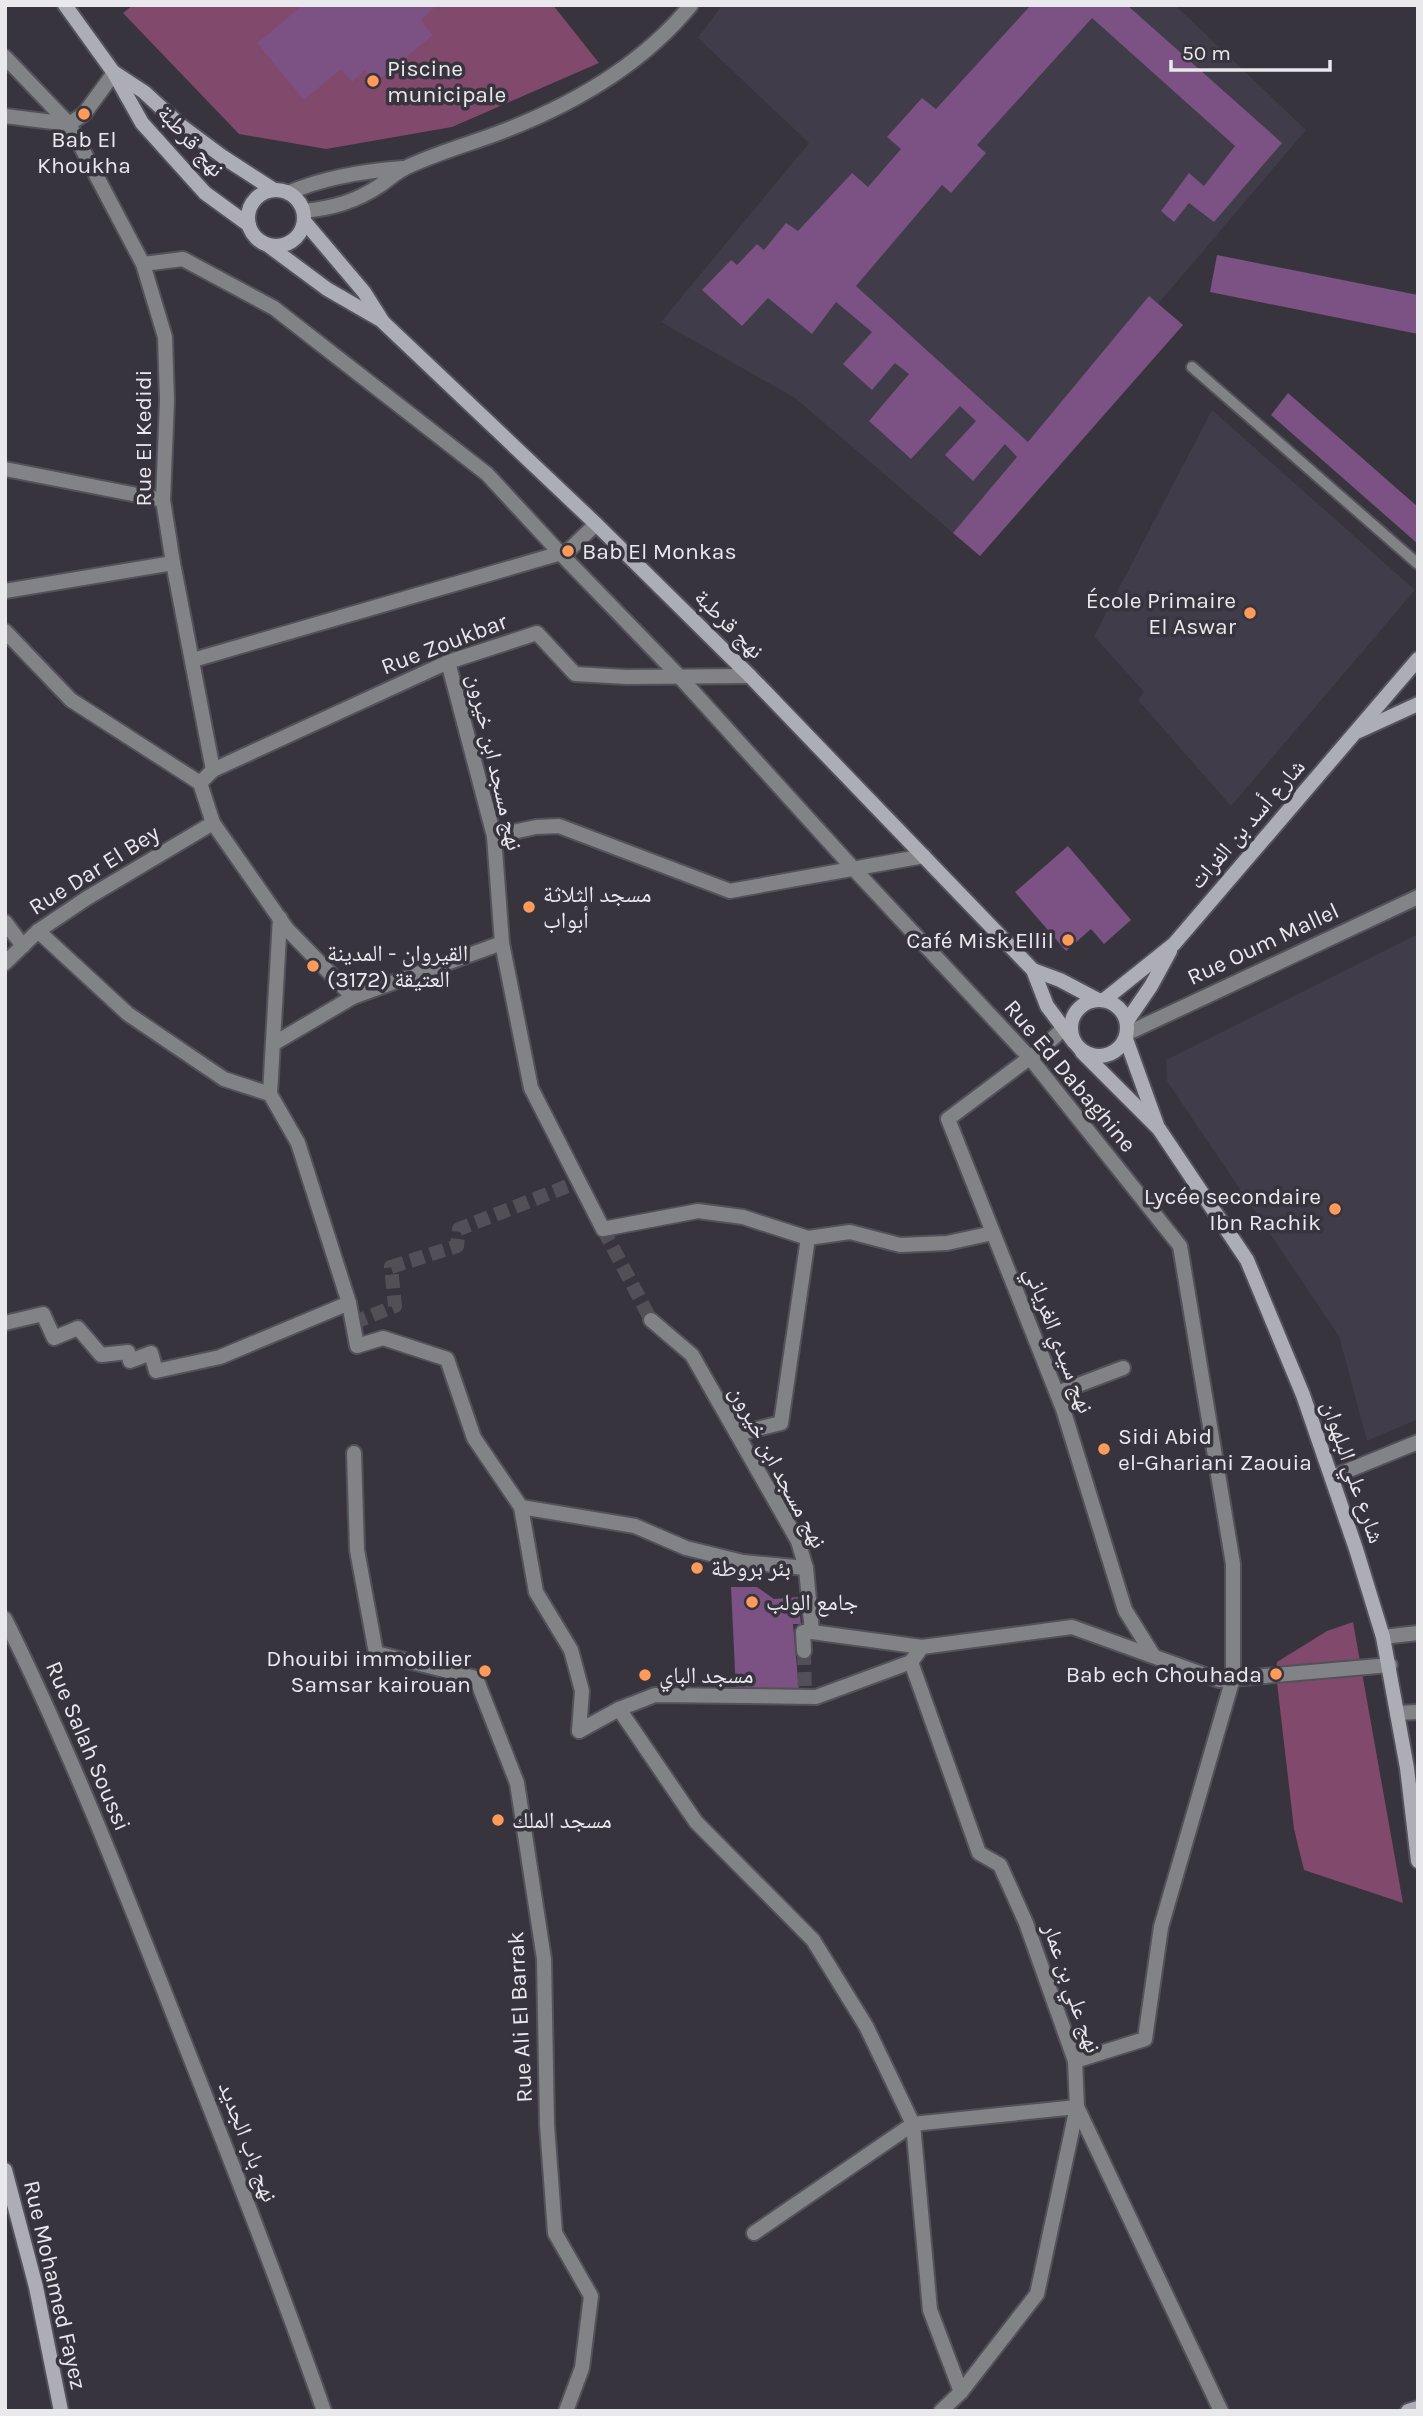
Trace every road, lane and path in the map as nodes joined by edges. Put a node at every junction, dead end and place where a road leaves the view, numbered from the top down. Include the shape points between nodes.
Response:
1 (65, 5) edge
2 (691, 5) edge
3 (5, 57) edge
4 (114, 73) junction
5 (5, 116) edge
6 (69, 124) junction
7 (404, 168) junction
8 (281, 191) junction
9 (304, 216) junction
10 (249, 225) junction
11 (268, 246) junction
12 (143, 264) junction
13 (383, 322) junction
14 (1192, 367) dead end
15 (5, 469) edge
16 (163, 500) junction
17 (596, 524) junction
18 (560, 553) junction
19 (173, 563) junction
20 (1418, 565) edge
21 (5, 591) edge
22 (5, 631) edge
23 (1418, 659) edge
24 (193, 660) junction
25 (449, 662) junction
26 (679, 676) junction
27 (750, 676) junction
28 (1418, 704) edge
29 (1354, 733) junction
30 (213, 769) junction
31 (200, 783) junction
32 (213, 823) junction
33 (494, 836) junction
34 (924, 856) junction
35 (852, 867) junction
36 (1418, 897) edge
37 (280, 918) junction
38 (5, 922) edge
39 (38, 931) junction
40 (502, 943) junction
41 (1174, 944) junction
42 (23, 946) junction
43 (5, 963) edge
44 (1033, 970) junction
45 (353, 996) junction
46 (1100, 1000) junction
47 (1063, 1029) junction
48 (1127, 1031) junction
49 (273, 1044) junction
50 (1078, 1047) junction
51 (1030, 1058) junction
52 (270, 1094) junction
53 (1159, 1129) junction
54 (992, 1233) junction
55 (808, 1238) junction
56 (349, 1303) junction
57 (651, 1320) tunnel mouth
58 (5, 1323) edge
59 (1123, 1368) dead end
60 (1057, 1393) junction
61 (737, 1434) junction
62 (1418, 1442) edge
63 (355, 1453) dead end
64 (1332, 1477) junction
65 (520, 1507) junction
66 (806, 1568) junction
67 (5, 1619) edge
68 (812, 1632) junction
69 (1418, 1633) edge
70 (1383, 1637) junction
71 (922, 1647) junction
72 (804, 1651) tunnel mouth
73 (1153, 1655) junction
74 (911, 1662) junction
75 (1390, 1665) junction
76 (1233, 1678) junction
77 (619, 1709) junction
78 (1418, 1712) edge
79 (1397, 1713) junction
80 (1412, 1770) edge
81 (1418, 1861) edge
82 (125, 1892) joint
83 (1075, 2061) junction
84 (1077, 2107) junction
85 (913, 2123) junction
86 (5, 2170) edge
87 (754, 2233) dead end
88 (961, 2392) junction
89 (1418, 2408) edge
90 (61, 2411) edge
91 (324, 2411) edge
92 (566, 2411) edge
93 (941, 2411) edge
94 (1221, 2411) edge
95 (1408, 2411) edge

1 - 4 street, نهج قرطبة
2 - 7 street via 641,55 609,78 550,111
3 - 6 street, Rue El Kedidi
4 - 6 street via 84,114
4 - 8 street, نهج قرطبة via 223,157
4 - 10 street, نهج قرطبة via 142,123 205,192
5 - 6 street
6 - 12 street, Rue El Kedidi
7 - 8 street via 329,178
7 - 9 street via 352,202
8 - 9 street via 301,204
8 - 10 street via 265,192 257,198 248,215
9 - 11 street via 302,230 288,244
9 - 13 street, نهج قرطبة
10 - 11 street
11 - 13 street, نهج قرطبة
12 - 16 street, Rue El Kedidi via 164,337
12 - 18 street, Rue Ed Dabaghine via 183,259 274,308 487,474
13 - 17 street, نهج قرطبة
14 - 20 lane
15 - 16 street
16 - 19 street, Rue El Kedidi
17 - 18 street
17 - 27 street, نهج قرطبة
18 - 24 street
18 - 26 street, Rue Ed Dabaghine
19 - 21 street
19 - 24 street, Rue El Kedidi
22 - 31 street via 71,700
23 - 29 street, شارع أسد بن الفرات
24 - 30 street, Rue El Kedidi
25 - 26 street, Rue Zoukbar via 537,633 575,674
25 - 30 street, Rue Zoukbar
25 - 33 street, نهج مسجد ابن خيرون
26 - 27 street, Rue Zoukbar
26 - 35 street, Rue Ed Dabaghine
27 - 34 street, نهج قرطبة
28 - 29 street
29 - 41 street, شارع أسد بن الفرات
30 - 31 street, Rue Zoukbar
31 - 32 street
32 - 37 street
32 - 39 street, Rue Dar El Bey
33 - 35 street via 559,826 730,891
33 - 40 street, نهج مسجد ابن خيرون
34 - 35 street
34 - 44 street, نهج قرطبة
35 - 51 street, Rue Ed Dabaghine
36 - 48 street, Rue Oum Mallel
37 - 45 street
37 - 49 street
38 - 42 street
39 - 42 street, Rue Dar El Bey
39 - 52 street via 128,1014 224,1079
40 - 45 street
40 - 55 street, نهج مسجد ابن خيرون via 531,1088 603,1229 698,1211 744,1217
41 - 46 street
41 - 48 street
42 - 43 street, Rue Dar El Bey
44 - 46 street
44 - 47 street via 1047,1006
45 - 49 street
46 - 48 street via 1122,1011
46 - 50 street via 1086,1003 1072,1020
47 - 50 street
47 - 51 street
48 - 50 street via 1120,1048 1102,1057
48 - 53 street
49 - 52 street
50 - 53 street
51 - 54 street, نهج سيدي الغرياني via 948,1119
51 - 76 street, Rue Ed Dabaghine via 1181,1246 1233,1564
52 - 56 street via 298,1143
53 - 64 street, شارع علي البلهوان via 1247,1260
54 - 55 street via 947,1243 900,1245 850,1232
54 - 60 street, نهج سيدي الغرياني
55 - 61 street via 781,1423
56 - 58 street via 220,1357 156,1371 151,1353 130,1361 128,1352 101,1355 78,1328 54,1338 43,1314
56 - 65 street via 357,1346 383,1338 447,1359 474,1438
57 - 61 street, نهج مسجد ابن خيرون via 692,1354
59 - 60 street
60 - 73 street, نهج سيدي الغرياني via 1125,1610
61 - 66 street, نهج مسجد ابن خيرون via 798,1541
62 - 64 street
63 - 92 street, Rue Ali El Barrak via 357,1550 376,1653 476,1678 517,1783 544,1959 547,2125 555,2233 591,2296 582,2368
64 - 70 street, شارع علي البلهوان
65 - 66 street via 635,1526 686,1548 743,1562
65 - 77 street via 536,1592 571,1650 582,1691 579,1731
66 - 68 street, نهج مسجد ابن خيرون
67 - 82 street, Rue Salah Soussi via 47,1704
68 - 71 street
68 - 72 street via 803,1632
69 - 70 street
70 - 75 street, شارع علي البلهوان
71 - 73 street via 1072,1627
71 - 74 street
73 - 76 street via 1219,1680
74 - 77 street via 816,1697 655,1695
74 - 83 street, نهج علي بن عمار via 979,1853 1000,1865 1026,1923
75 - 76 street
75 - 79 street, شارع علي البلهوان
76 - 83 street, Rue Ed Dabaghine via 1161,1927 1145,2039
77 - 85 street via 696,1822 813,1940 866,2026
78 - 79 street
79 - 80 street, شارع علي البلهوان
80 - 81 street, شارع علي البلهوان
82 - 91 street, نهج باب الجديد via 285,2297
83 - 84 street, نهج علي بن عمار
84 - 85 street
84 - 88 street via 1037,2294
84 - 94 street, نهج علي بن عمار
85 - 87 street
85 - 88 street via 930,2310
86 - 90 street, Rue Mohamed Fayez via 36,2287
88 - 93 street
89 - 95 street

